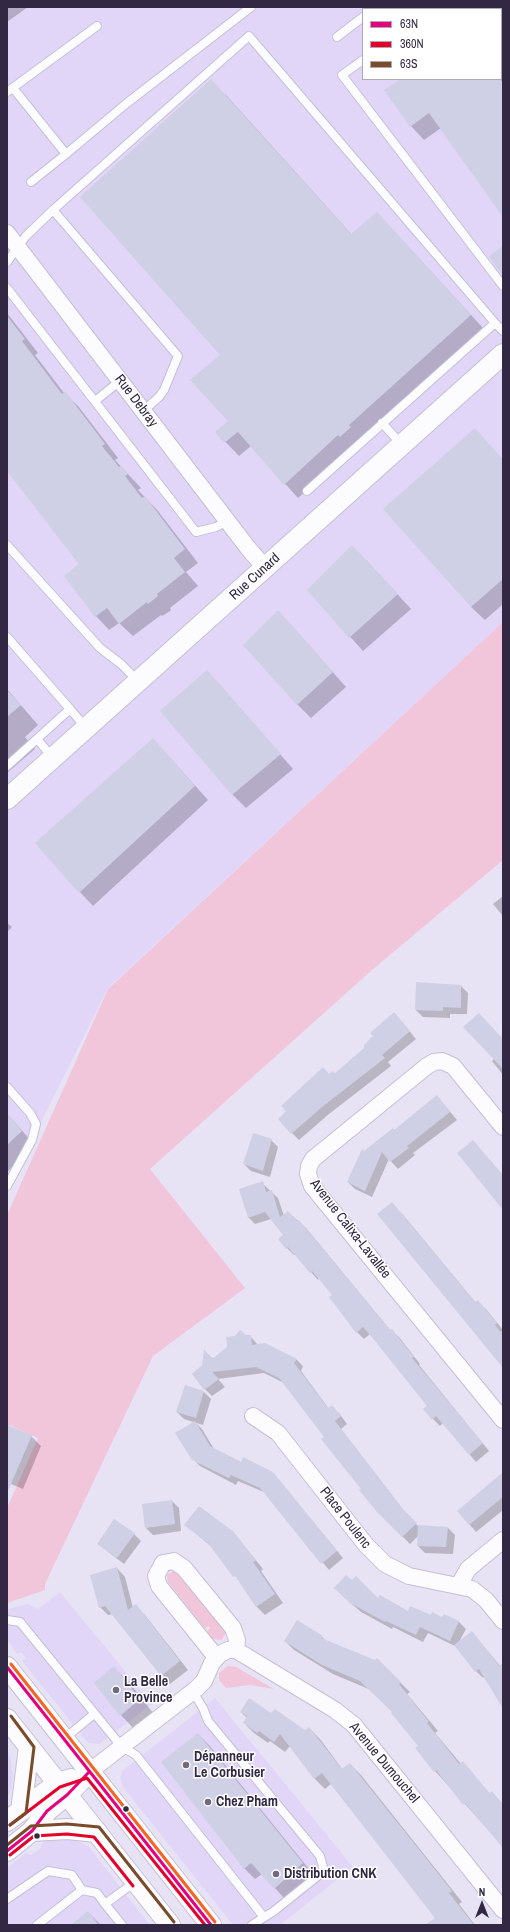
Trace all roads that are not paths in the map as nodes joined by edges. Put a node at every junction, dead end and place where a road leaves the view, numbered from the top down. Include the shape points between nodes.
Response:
1 (251, 7) edge
2 (362, 18) edge
3 (97, 26) dead end
4 (337, 37) dead end
5 (362, 61) edge
6 (10, 90) edge
7 (66, 154) junction
8 (31, 182) dead end
9 (53, 210) junction
10 (7, 233) edge
11 (19, 248) junction
12 (7, 262) edge
13 (503, 286) edge
14 (7, 288) edge
15 (495, 323) junction
16 (503, 331) edge
17 (503, 354) edge
18 (120, 381) junction
19 (94, 401) junction
20 (143, 411) junction
21 (382, 423) junction
22 (402, 445) junction
23 (307, 491) dead end
24 (227, 521) junction
25 (7, 545) edge
26 (266, 568) junction
27 (7, 637) edge
28 (139, 682) junction
29 (70, 710) junction
30 (86, 728) junction
31 (37, 739) junction
32 (53, 758) junction
33 (7, 766) edge
34 (7, 799) edge
35 (7, 1087) edge
36 (503, 1127) edge
37 (7, 1186) edge
38 (253, 1416) dead end
39 (503, 1420) edge
40 (503, 1540) edge
41 (459, 1585) junction
42 (7, 1620) edge
43 (503, 1622) edge
44 (236, 1650) junction
45 (216, 1657) junction
46 (7, 1667) edge
47 (192, 1692) junction
48 (94, 1714) junction
49 (7, 1719) edge
50 (63, 1739) junction
51 (29, 1746) junction
52 (122, 1747) junction
53 (89, 1772) junction
54 (62, 1789) junction
55 (14, 1816) edge
56 (32, 1831) junction
57 (96, 1832) junction
58 (7, 1851) edge
59 (135, 1881) junction
60 (82, 1890) junction
61 (7, 1900) edge
62 (106, 1904) junction
63 (503, 1910) edge
64 (264, 1916) junction
65 (36, 1925) edge
66 (122, 1925) edge
67 (170, 1925) edge
68 (211, 1925) edge
69 (252, 1925) edge

1 - 7 lane
2 - 4 lane
3 - 6 lane
5 - 13 lane via 342,75
6 - 7 lane
7 - 8 lane
9 - 11 lane via 26,236
9 - 15 lane via 249,36
9 - 20 lane via 178,356 164,390
10 - 11 street, Rue Debray
11 - 12 lane
11 - 18 street, Rue Debray
14 - 19 lane
15 - 16 lane
15 - 21 lane
17 - 22 street, Rue Cunard
18 - 19 lane
18 - 20 street, Rue Debray
19 - 24 lane via 196,532 210,530
20 - 24 street, Rue Debray
21 - 22 lane
21 - 23 lane
22 - 26 street, Rue Cunard
24 - 26 street, Rue Debray
25 - 28 lane via 100,648
26 - 28 street, Rue Cunard
27 - 29 lane
28 - 30 street, Rue Cunard
29 - 30 lane
29 - 31 lane
30 - 32 street, Rue Cunard
31 - 32 lane
31 - 33 lane
32 - 34 street, Rue Cunard
35 - 37 lane via 30,1113 36,1124 32,1140
36 - 39 street, Avenue Calixa-Lavallée via 453,1066 442,1061 434,1062 313,1159 308,1174 312,1186
38 - 41 street, Place Poulenc via 278,1433 366,1545 385,1564 409,1576
40 - 41 street via 468,1569
41 - 43 street, Place Poulenc via 478,1592
42 - 48 lane via 20,1622
44 - 45 street via 225,1651
44 - 45 street via 237,1640 233,1628 184,1568 174,1561 167,1561 157,1571 156,1581
44 - 63 street, Avenue Dumouchel via 335,1710 354,1725
45 - 47 street via 204,1681
46 - 50 street
47 - 52 street
47 - 64 lane via 201,1704 208,1721 320,1856 324,1871
48 - 50 lane
48 - 52 lane
49 - 51 street
50 - 53 street
51 - 54 street
51 - 55 street
52 - 53 street
52 - 64 lane via 136,1755
53 - 54 street
53 - 68 street
54 - 55 street
54 - 56 street
54 - 57 street
56 - 57 street via 67,1829
56 - 58 street
57 - 59 street
59 - 62 lane
59 - 67 street
60 - 61 lane via 72,1875 48,1871
60 - 62 lane via 97,1893
60 - 65 lane
62 - 66 lane
64 - 69 lane

